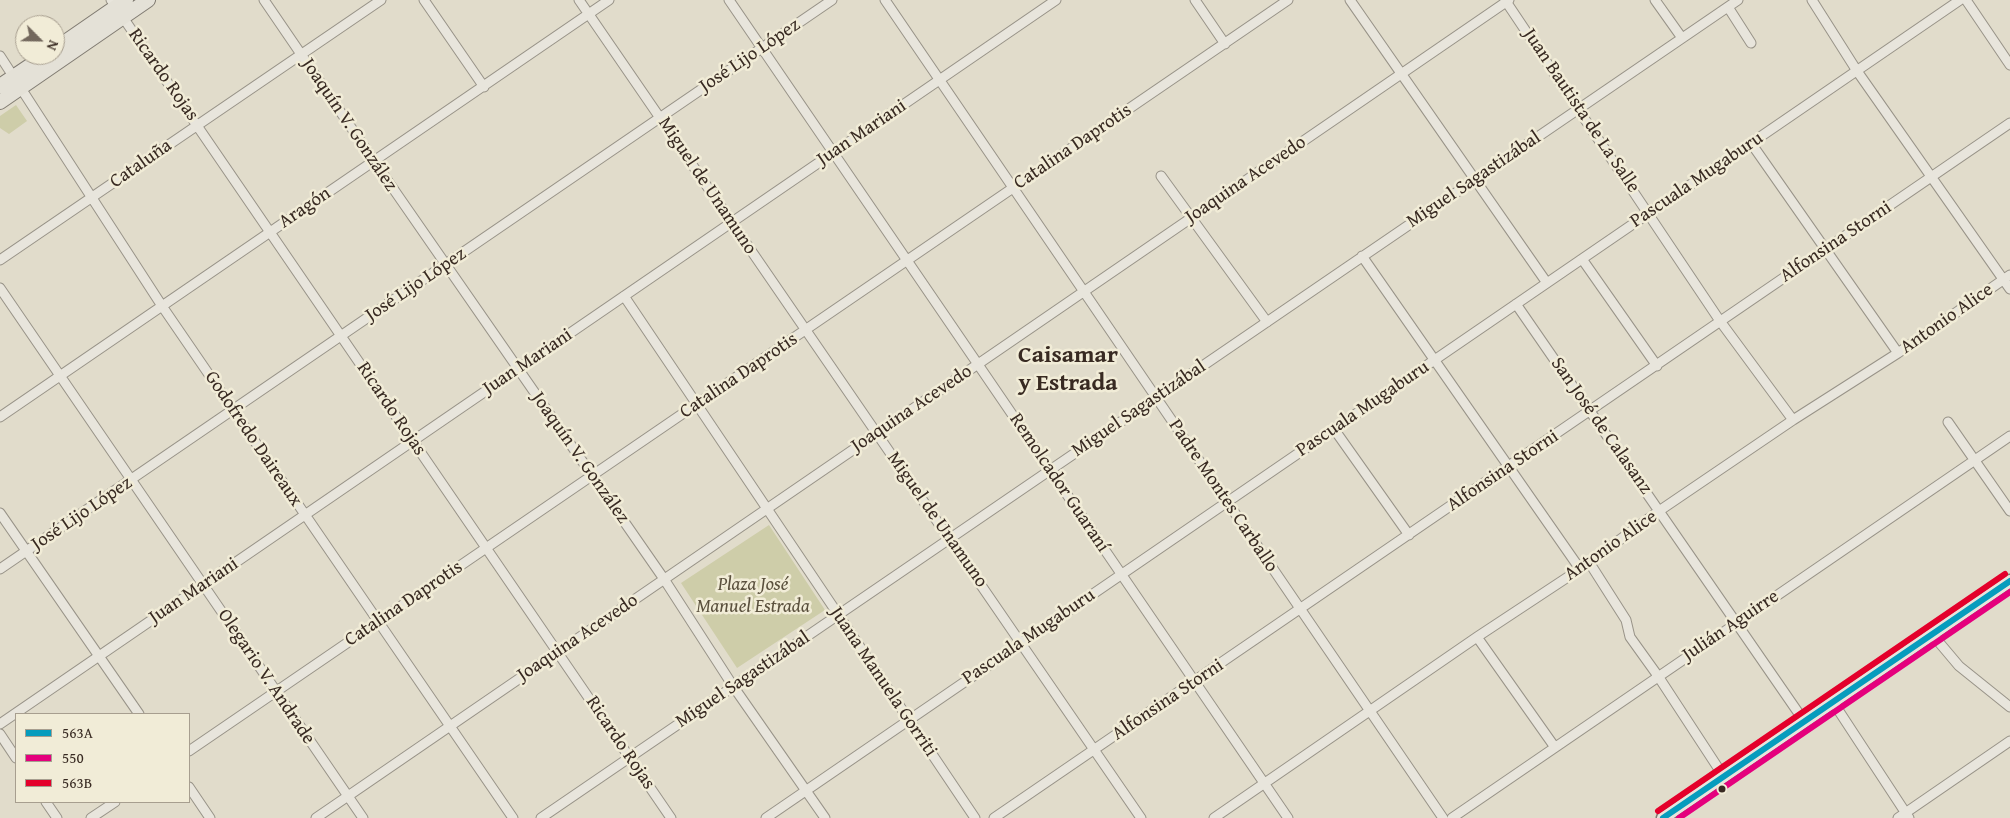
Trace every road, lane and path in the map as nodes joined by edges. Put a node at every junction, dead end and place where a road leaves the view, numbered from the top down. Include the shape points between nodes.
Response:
1 (148, 0) edge
2 (264, 0) edge
3 (381, 0) edge
4 (424, 0) edge
5 (579, 0) edge
6 (610, 0) edge
7 (729, 0) edge
8 (832, 0) edge
9 (885, 0) edge
10 (1056, 0) edge
11 (1195, 0) edge
12 (1288, 0) edge
13 (1350, 0) edge
14 (1655, 0) edge
15 (1738, 0) edge
16 (1812, 0) edge
17 (1960, 0) edge
18 (1966, 0) edge
19 (1506, 1) edge
20 (1044, 4) edge
21 (119, 6) edge
22 (1728, 7) junction
23 (589, 14) junction
24 (1682, 38) junction
25 (65, 42) edge
26 (1751, 43) dead end
27 (1224, 44) junction
28 (762, 48) junction
29 (301, 54) junction
30 (0, 56) edge
31 (35, 65) edge
32 (2010, 65) edge
33 (1857, 71) junction
34 (1400, 74) junction
35 (940, 80) junction
36 (17, 82) junction
37 (0, 86) edge
38 (484, 87) junction
39 (0, 102) edge
40 (1579, 108) junction
41 (660, 118) junction
42 (2010, 123) edge
43 (197, 125) junction
44 (1751, 144) junction
45 (833, 153) junction
46 (374, 161) junction
47 (1160, 176) dead end
48 (1932, 178) junction
49 (1475, 179) junction
50 (1014, 188) junction
51 (92, 198) junction
52 (1650, 213) junction
53 (1191, 218) junction
54 (732, 222) junction
55 (270, 232) junction
56 (1826, 249) junction
57 (1362, 256) junction
58 (1582, 259) junction
59 (0, 260) edge
60 (907, 261) junction
61 (445, 265) junction
62 (2007, 277) edge
63 (1547, 283) junction
64 (0, 288) edge
65 (2010, 290) edge
66 (1084, 291) junction
67 (624, 296) junction
68 (1516, 304) junction
69 (162, 306) junction
70 (1720, 320) junction
71 (1266, 322) junction
72 (806, 330) junction
73 (341, 336) junction
74 (1898, 353) junction
75 (1434, 360) junction
76 (978, 364) junction
77 (1657, 366) junction
78 (518, 369) junction
79 (60, 376) junction
80 (1156, 397) junction
81 (696, 405) junction
82 (233, 410) junction
83 (1590, 412) junction
84 (0, 416) edge
85 (1793, 420) junction
86 (1948, 422) dead end
87 (1334, 429) junction
88 (877, 433) junction
89 (2010, 436) edge
90 (413, 440) junction
91 (1975, 460) junction
92 (1510, 467) junction
93 (1050, 470) junction
94 (592, 476) junction
95 (131, 480) junction
96 (1227, 502) junction
97 (766, 509) junction
98 (1659, 511) junction
99 (2010, 511) edge
100 (0, 513) edge
101 (305, 514) junction
102 (1409, 535) junction
103 (949, 539) junction
104 (487, 548) junction
105 (26, 551) junction
106 (1589, 562) junction
107 (1580, 569) junction
108 (0, 570) edge
109 (1121, 574) junction
110 (664, 579) junction
111 (2010, 581) edge
112 (203, 584) junction
113 (1300, 609) junction
114 (838, 615) junction
115 (378, 622) junction
116 (1736, 623) junction
117 (1932, 634) junction
118 (1477, 637) junction
119 (1021, 642) junction
120 (558, 652) junction
121 (98, 656) junction
122 (1658, 676) junction
123 (1195, 682) junction
124 (733, 686) junction
125 (276, 692) junction
126 (1833, 702) junction
127 (2010, 707) edge
128 (1370, 711) junction
129 (16, 713) edge
130 (137, 713) edge
131 (15, 714) edge
132 (908, 720) junction
133 (1804, 721) junction
134 (0, 724) edge
135 (450, 726) junction
136 (0, 734) edge
137 (2010, 741) edge
138 (1554, 746) junction
139 (1094, 750) junction
140 (190, 751) edge
141 (15, 756) edge
142 (630, 757) junction
143 (1724, 777) junction
144 (1264, 783) junction
145 (190, 788) edge
146 (806, 791) junction
147 (348, 796) junction
148 (47, 803) edge
149 (114, 803) edge
150 (1905, 816) edge
151 (57, 818) edge
152 (92, 818) edge
153 (210, 818) edge
154 (316, 818) edge
155 (362, 818) edge
156 (513, 818) edge
157 (541, 818) edge
158 (672, 818) edge
159 (766, 818) edge
160 (825, 818) edge
161 (975, 818) edge
162 (994, 818) edge
163 (1141, 818) edge
164 (1214, 818) edge
165 (1288, 818) edge
166 (1443, 818) edge
167 (1452, 818) edge
168 (1663, 818) edge

1 - 21 main road
2 - 29 street, Joaquín V. González
3 - 29 street, Cataluña
4 - 38 street
5 - 23 street, Miguel de Unamuno
6 - 23 street, Aragón
7 - 28 street, Remolcador Guaraní
8 - 28 street, José Lijo López
9 - 35 street, Padre Montes Carballo
10 - 20 street, Juan Mariani
11 - 27 street
12 - 27 street, Catalina Daprotis
13 - 34 street
14 - 24 street
15 - 22 street, Miguel Sagastizábal
16 - 33 street
17 - 33 street, Pascuala Mugaburu
18 - 32 street
19 - 34 street, Joaquina Acevedo
19 - 40 street, Juan Bautista de La Salle
20 - 35 street, Juan Mariani
21 - 25 main road
21 - 36 main road
21 - 43 street, Ricardo Rojas
22 - 24 street, Miguel Sagastizábal
22 - 26 street
23 - 38 street, Aragón
23 - 41 street, Miguel de Unamuno
24 - 40 street, Miguel Sagastizábal
27 - 50 street, Catalina Daprotis
28 - 41 street, José Lijo López
28 - 45 street, Remolcador Guaraní
29 - 43 street, Cataluña
29 - 46 street, Joaquín V. González
30 - 36 street, Godofredo Daireaux
31 - 36 main road
33 - 44 street, Pascuala Mugaburu
33 - 48 street
34 - 49 street
34 - 53 street, Joaquina Acevedo
35 - 45 street, Juan Mariani
35 - 50 street, Padre Montes Carballo
36 - 37 main road
36 - 39 main road
36 - 51 street, Godofredo Daireaux
38 - 46 street, Aragón
40 - 49 street, Miguel Sagastizábal
40 - 52 street, Juan Bautista de La Salle
41 - 54 street, Miguel de Unamuno
41 - 61 street, José Lijo López
42 - 48 street, Alfonsina Storni
43 - 51 street, Cataluña
43 - 55 street, Ricardo Rojas
44 - 52 street, Pascuala Mugaburu
44 - 56 street
45 - 54 street, Juan Mariani
45 - 60 street, Remolcador Guaraní
46 - 55 street, Aragón
46 - 61 street, Joaquín V. González
47 - 53 street
48 - 56 street, Alfonsina Storni
48 - 62 street
49 - 57 street, Miguel Sagastizábal
49 - 63 street
50 - 60 street, Catalina Daprotis
50 - 66 street, Padre Montes Carballo
51 - 59 street, Cataluña
51 - 69 street, Godofredo Daireaux
52 - 58 street, Pascuala Mugaburu
52 - 70 street, Juan Bautista de La Salle
53 - 66 street, Joaquina Acevedo
53 - 71 street
54 - 67 street, Juan Mariani
54 - 72 street, Miguel de Unamuno
55 - 69 street, Aragón
55 - 73 street, Ricardo Rojas
56 - 70 street, Alfonsina Storni
56 - 74 street
57 - 71 street, Miguel Sagastizábal
57 - 75 street
58 - 63 street, Pascuala Mugaburu
58 - 77 street
60 - 72 street, Catalina Daprotis
60 - 76 street, Remolcador Guaraní
61 - 73 street, José Lijo López
61 - 78 street, Joaquín V. González
62 - 65 street
62 - 74 street, Antonio Alice
63 - 68 street, Pascuala Mugaburu
64 - 79 street, Olegario V. Andrade
66 - 76 street, Joaquina Acevedo
66 - 80 street, Padre Montes Carballo
67 - 78 street, Juan Mariani
67 - 81 street, Juana Manuela Gorriti
68 - 75 street, Pascuala Mugaburu
68 - 83 street, San José de Calasanz
69 - 79 street, Aragón
69 - 82 street, Godofredo Daireaux
70 - 77 street, Alfonsina Storni
70 - 85 street, Juan Bautista de La Salle
71 - 80 street, Miguel Sagastizábal
72 - 81 street, Catalina Daprotis
72 - 88 street, Miguel de Unamuno
73 - 82 street, José Lijo López
73 - 90 street, Ricardo Rojas
74 - 85 street, Antonio Alice
75 - 87 street, Pascuala Mugaburu
75 - 92 street
76 - 88 street, Joaquina Acevedo
76 - 93 street, Remolcador Guaraní
77 - 83 street, Alfonsina Storni
78 - 90 street, Juan Mariani
78 - 94 street, Joaquín V. González
79 - 84 street, Aragón
79 - 95 street, Olegario V. Andrade
80 - 93 street, Miguel Sagastizábal
80 - 96 street, Padre Montes Carballo
81 - 94 street, Catalina Daprotis
81 - 97 street, Juana Manuela Gorriti
82 - 95 street, José Lijo López
82 - 101 street, Godofredo Daireaux
83 - 92 street, Alfonsina Storni
83 - 98 street, San José de Calasanz
85 - 98 street, Antonio Alice
86 - 91 street
87 - 96 street, Pascuala Mugaburu
87 - 102 street
88 - 97 street, Joaquina Acevedo
88 - 103 street, Miguel de Unamuno
89 - 91 street, Julián Aguirre
90 - 101 street, Juan Mariani
90 - 104 street, Ricardo Rojas
91 - 99 street
91 - 116 street, Julián Aguirre
92 - 102 street, Alfonsina Storni
92 - 107 street
93 - 103 street, Miguel Sagastizábal
93 - 109 street, Remolcador Guaraní
94 - 104 street, Catalina Daprotis
94 - 110 street, Joaquín V. González
95 - 105 street, José Lijo López
95 - 112 street, Olegario V. Andrade
96 - 109 street, Pascuala Mugaburu
96 - 113 street, Padre Montes Carballo
97 - 110 street, Joaquina Acevedo
97 - 114 street, Juana Manuela Gorriti
98 - 106 street, Antonio Alice
98 - 116 street, San José de Calasanz
100 - 105 street
101 - 112 street, Juan Mariani
101 - 115 street, Godofredo Daireaux
102 - 113 street, Alfonsina Storni
103 - 114 street, Miguel Sagastizábal
103 - 119 street, Miguel de Unamuno
104 - 115 street, Catalina Daprotis
104 - 120 street, Ricardo Rojas
105 - 108 street, José Lijo López
105 - 121 street
106 - 107 street, Antonio Alice
106 - 122 street via 1626,620 1630,637
107 - 118 street, Antonio Alice
109 - 119 street, Pascuala Mugaburu
109 - 123 street, Remolcador Guaraní
110 - 120 street, Joaquina Acevedo
110 - 124 street, Joaquín V. González
111 - 117 main road
112 - 121 street, Juan Mariani
112 - 125 street, Olegario V. Andrade
113 - 123 street, Alfonsina Storni
113 - 128 street, Padre Montes Carballo
114 - 124 street, Miguel Sagastizábal
114 - 132 street, Juana Manuela Gorriti
115 - 125 street, Catalina Daprotis
115 - 135 street, Godofredo Daireaux
116 - 122 street, Julián Aguirre
116 - 133 street, San José de Calasanz
117 - 126 main road
117 - 127 street via 1959,666
118 - 128 street, Antonio Alice
118 - 138 street
119 - 132 street, Pascuala Mugaburu
119 - 139 street, Miguel de Unamuno
120 - 135 street, Joaquina Acevedo
120 - 142 street, Ricardo Rojas
121 - 129 street, Juan Mariani
121 - 130 street
122 - 138 street, Julián Aguirre
122 - 143 street
123 - 139 street, Alfonsina Storni
123 - 144 street, Remolcador Guaraní
124 - 142 street, Miguel Sagastizábal
124 - 146 street, Joaquín V. González
125 - 140 street, Catalina Daprotis
125 - 147 street, Olegario V. Andrade
126 - 133 main road
126 - 150 street
128 - 144 street, Antonio Alice
128 - 166 street, Padre Montes Carballo
131 - 134 street, Juan Mariani
132 - 146 street, Pascuala Mugaburu
132 - 161 street, Juana Manuela Gorriti
133 - 143 main road
135 - 147 street, Joaquina Acevedo
135 - 156 street, Godofredo Daireaux
136 - 141 street
137 - 150 street
138 - 167 street, Julián Aguirre
139 - 162 street, Alfonsina Storni
139 - 163 street, Miguel de Unamuno
142 - 157 street, Miguel Sagastizábal
142 - 158 street, Ricardo Rojas
143 - 168 main road
144 - 164 street, Antonio Alice
144 - 165 street, Remolcador Guaraní
145 - 153 street
146 - 159 street, Pascuala Mugaburu
146 - 160 street, Joaquín V. González
147 - 154 street, Joaquina Acevedo
147 - 155 street, Olegario V. Andrade
148 - 151 street
149 - 152 street

